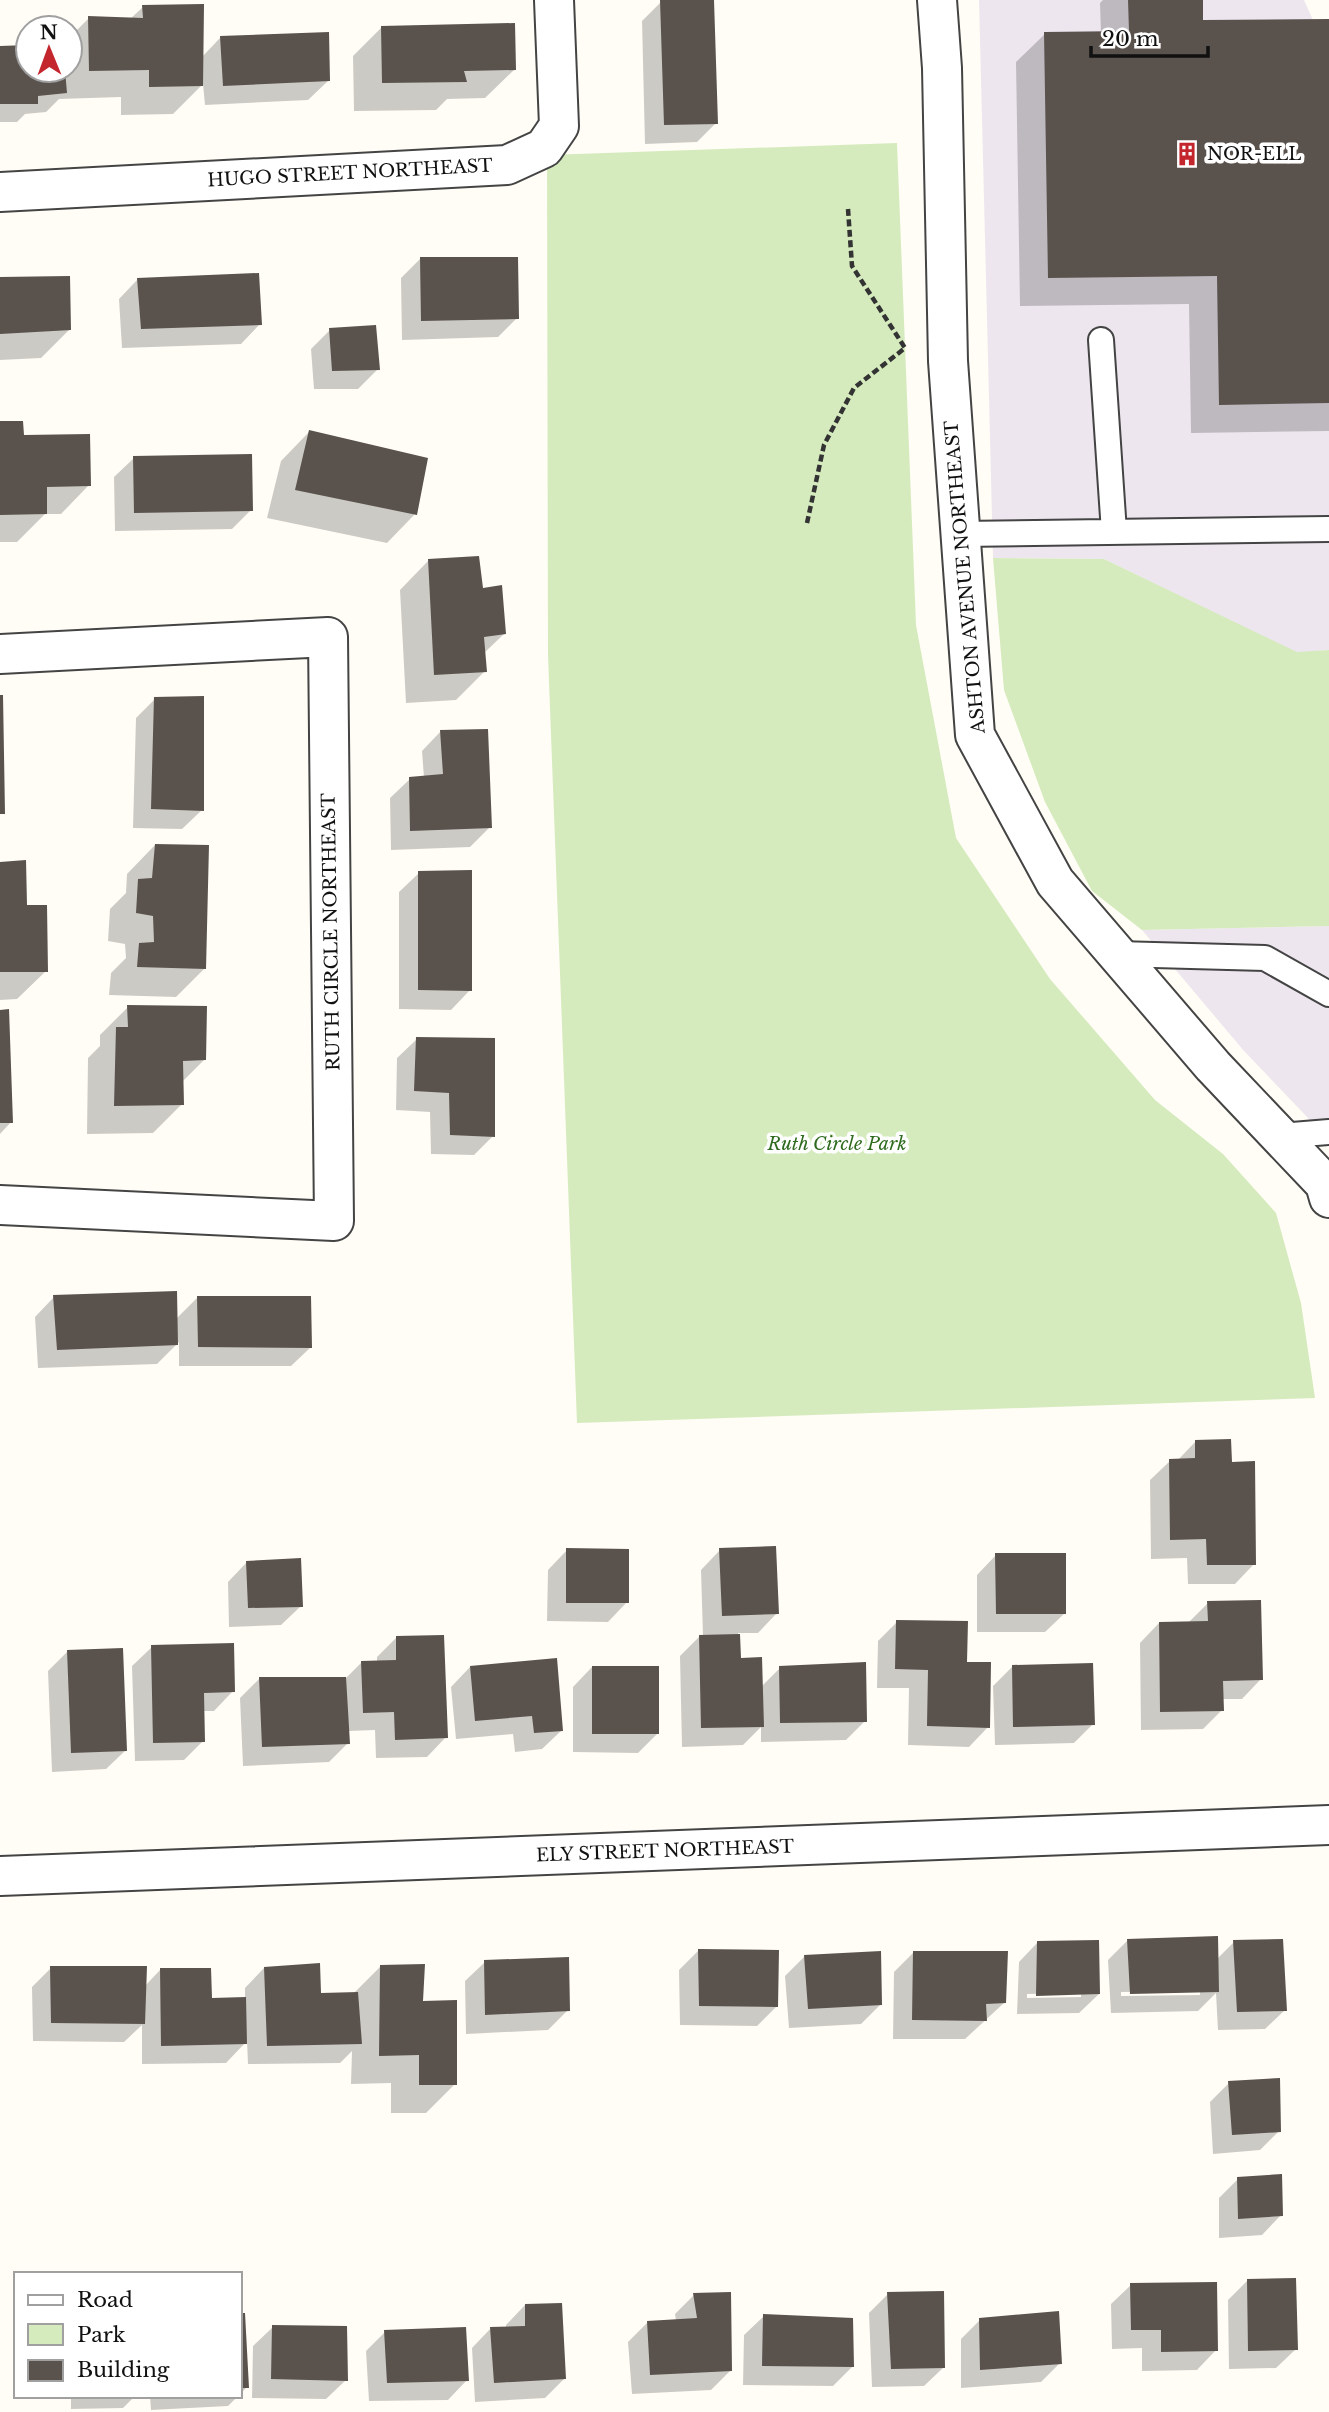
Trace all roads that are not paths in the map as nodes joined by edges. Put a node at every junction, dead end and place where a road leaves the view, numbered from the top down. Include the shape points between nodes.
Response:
1 (554, 0) edge
2 (937, 0) edge
3 (0, 192) edge
4 (1101, 340) dead end
5 (1329, 529) edge
6 (1114, 532) junction
7 (961, 534) junction
8 (0, 654) edge
9 (1117, 954) junction
10 (1329, 994) edge
11 (1329, 1132) edge
12 (1280, 1136) junction
13 (1329, 1198) edge
14 (0, 1205) edge
15 (1329, 1825) edge
16 (0, 1876) edge

1 - 3 street, HUGO STREET NORTHEAST via 559,127 544,148 507,165
2 - 7 street, ASHTON AVENUE NORTHEAST via 948,361
4 - 6 lane
5 - 6 lane
6 - 7 lane
7 - 9 street, ASHTON AVENUE NORTHEAST via 975,735 1055,882
8 - 14 street, RUTH CIRCLE NORTHEAST via 328,637 334,1221
9 - 10 lane via 1265,958
9 - 12 street, ASHTON AVENUE NORTHEAST
11 - 12 lane
12 - 13 street, ASHTON AVENUE NORTHEAST via 1325,1184
15 - 16 street, ELY STREET NORTHEAST

